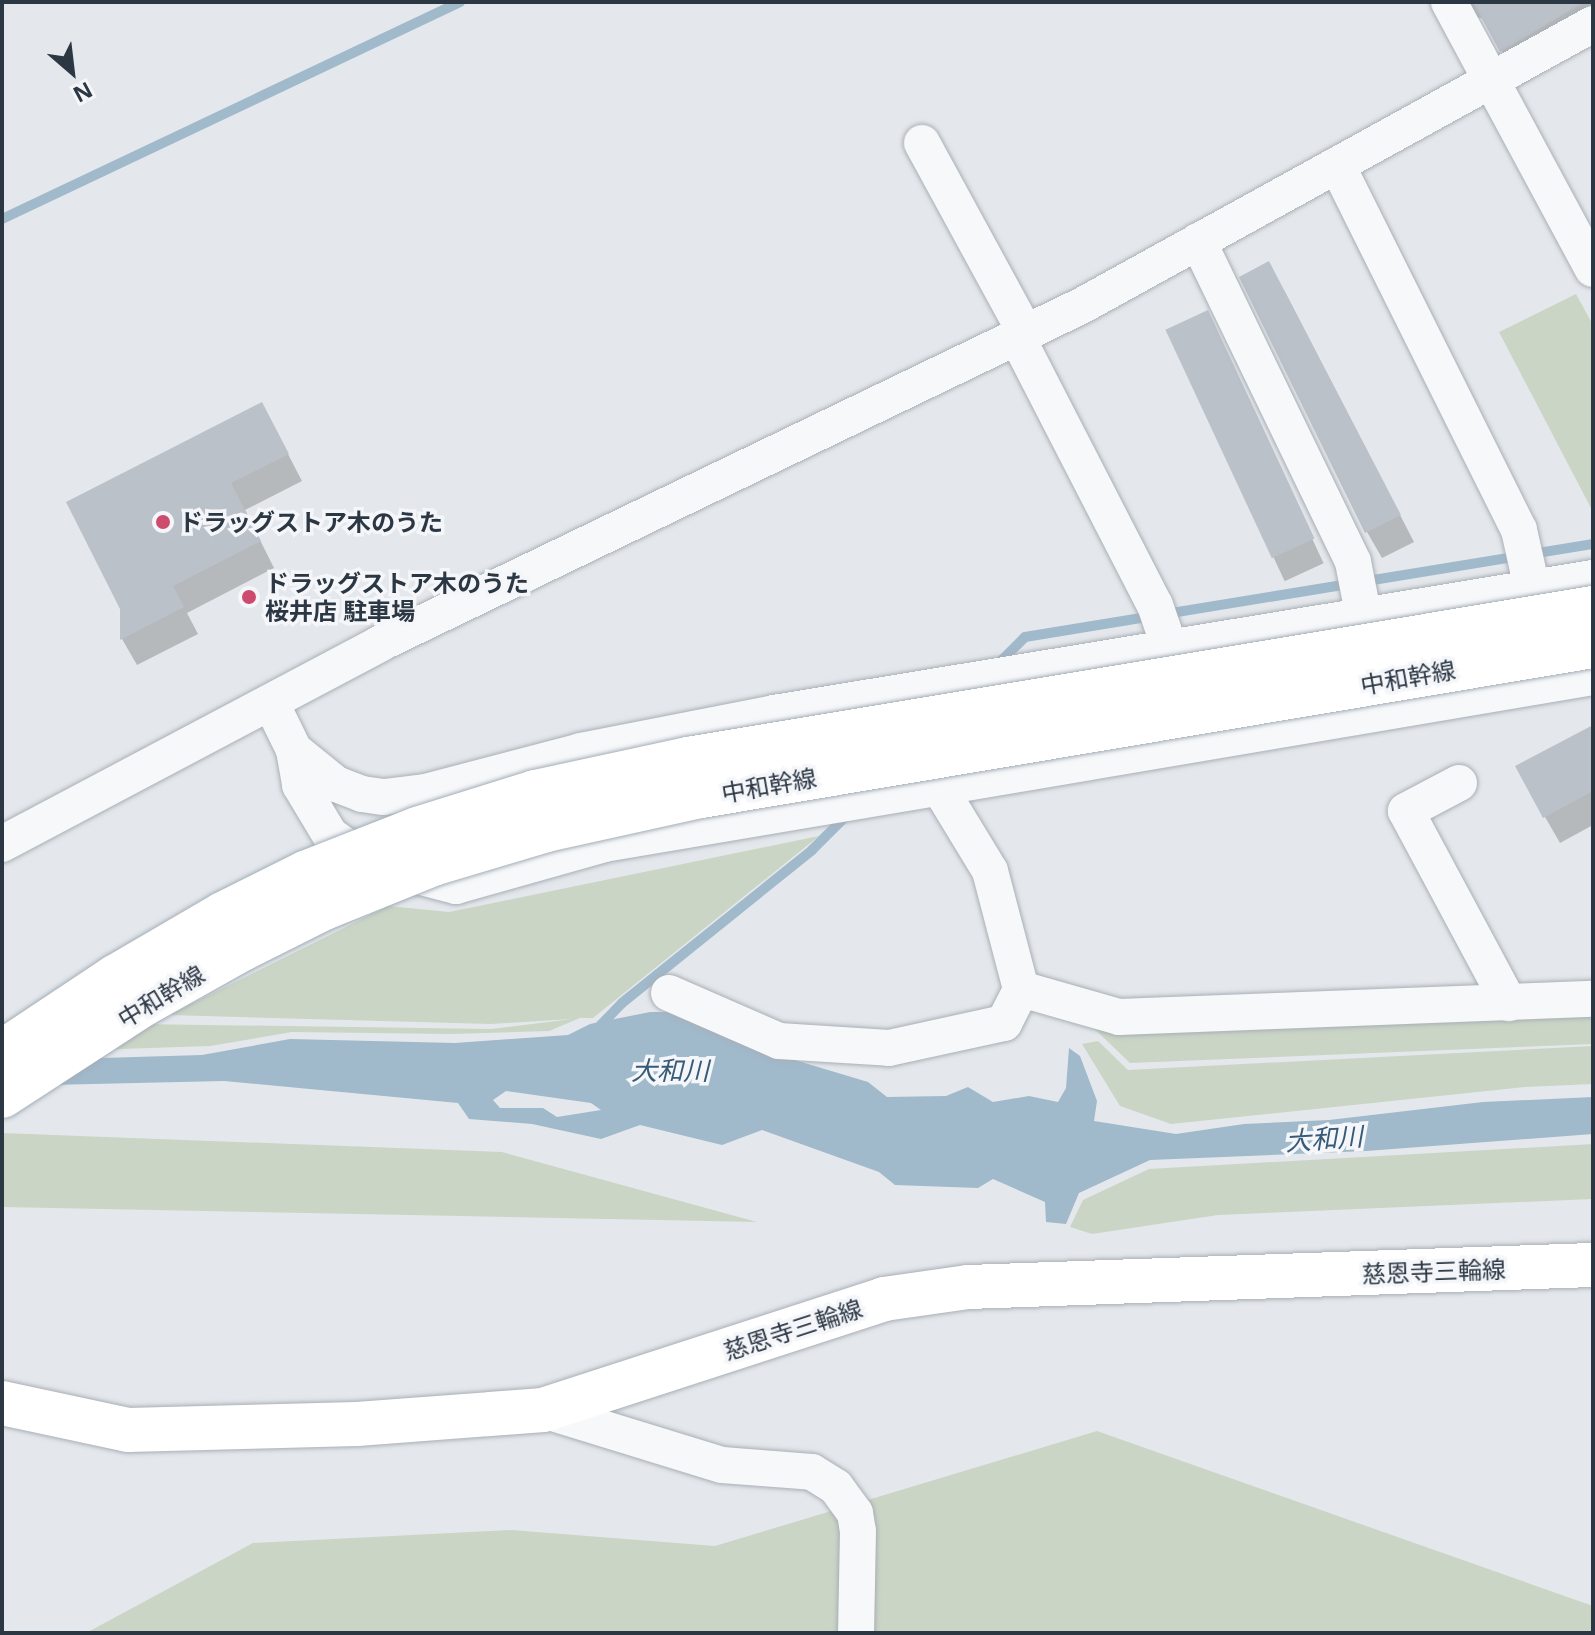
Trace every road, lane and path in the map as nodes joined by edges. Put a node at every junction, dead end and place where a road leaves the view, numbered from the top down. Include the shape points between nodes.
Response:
1 (1449, 2) edge
2 (1593, 24) edge
3 (1492, 81) junction
4 (922, 143) dead end
5 (1337, 165) junction
6 (1198, 241) junction
7 (1593, 269) edge
8 (1021, 334) junction
9 (1593, 578) edge
10 (1532, 588) junction
11 (1593, 608) edge
12 (1364, 618) junction
13 (1593, 646) edge
14 (1170, 649) junction
15 (1593, 677) edge
16 (271, 703) junction
17 (294, 750) junction
18 (1459, 783) dead end
19 (939, 787) junction
20 (2, 844) edge
21 (1021, 989) junction
22 (669, 993) dead end
23 (1593, 999) edge
24 (1509, 1003) junction
25 (2, 1052) edge
26 (2, 1096) edge
27 (1593, 1265) edge
28 (2, 1403) edge
29 (543, 1410) junction
30 (856, 1633) edge

1 - 3 street
2 - 3 street
3 - 5 street
3 - 7 street
4 - 8 street
5 - 6 street
5 - 10 street via 1519,530
6 - 8 street
6 - 12 street via 1353,562
8 - 14 street via 1155,605
8 - 16 street via 393,637
9 - 10 street
10 - 12 street
11 - 25 main road, 中和幹線, bridge via 703,757 535,792 417,829 305,873 115,977
12 - 14 street
13 - 26 main road, 中和幹線, bridge via 776,783 546,830 433,864 324,908 142,1005
14 - 17 street via 774,713 581,751 411,794 362,794 336,784
15 - 19 street
16 - 17 street
16 - 20 street
17 - 19 street via 300,785 330,835 372,864 456,886 604,844
18 - 24 street via 1406,811
19 - 21 street via 990,871
21 - 22 street via 1004,1023 889,1048 779,1041
21 - 24 street via 1119,1017
23 - 24 street
27 - 29 main road, 慈恩寺三輪線 via 968,1287 884,1299
28 - 29 main road, 慈恩寺三輪線 via 128,1430 357,1424
29 - 30 street via 722,1465 812,1472 836,1487 855,1513 858,1531

